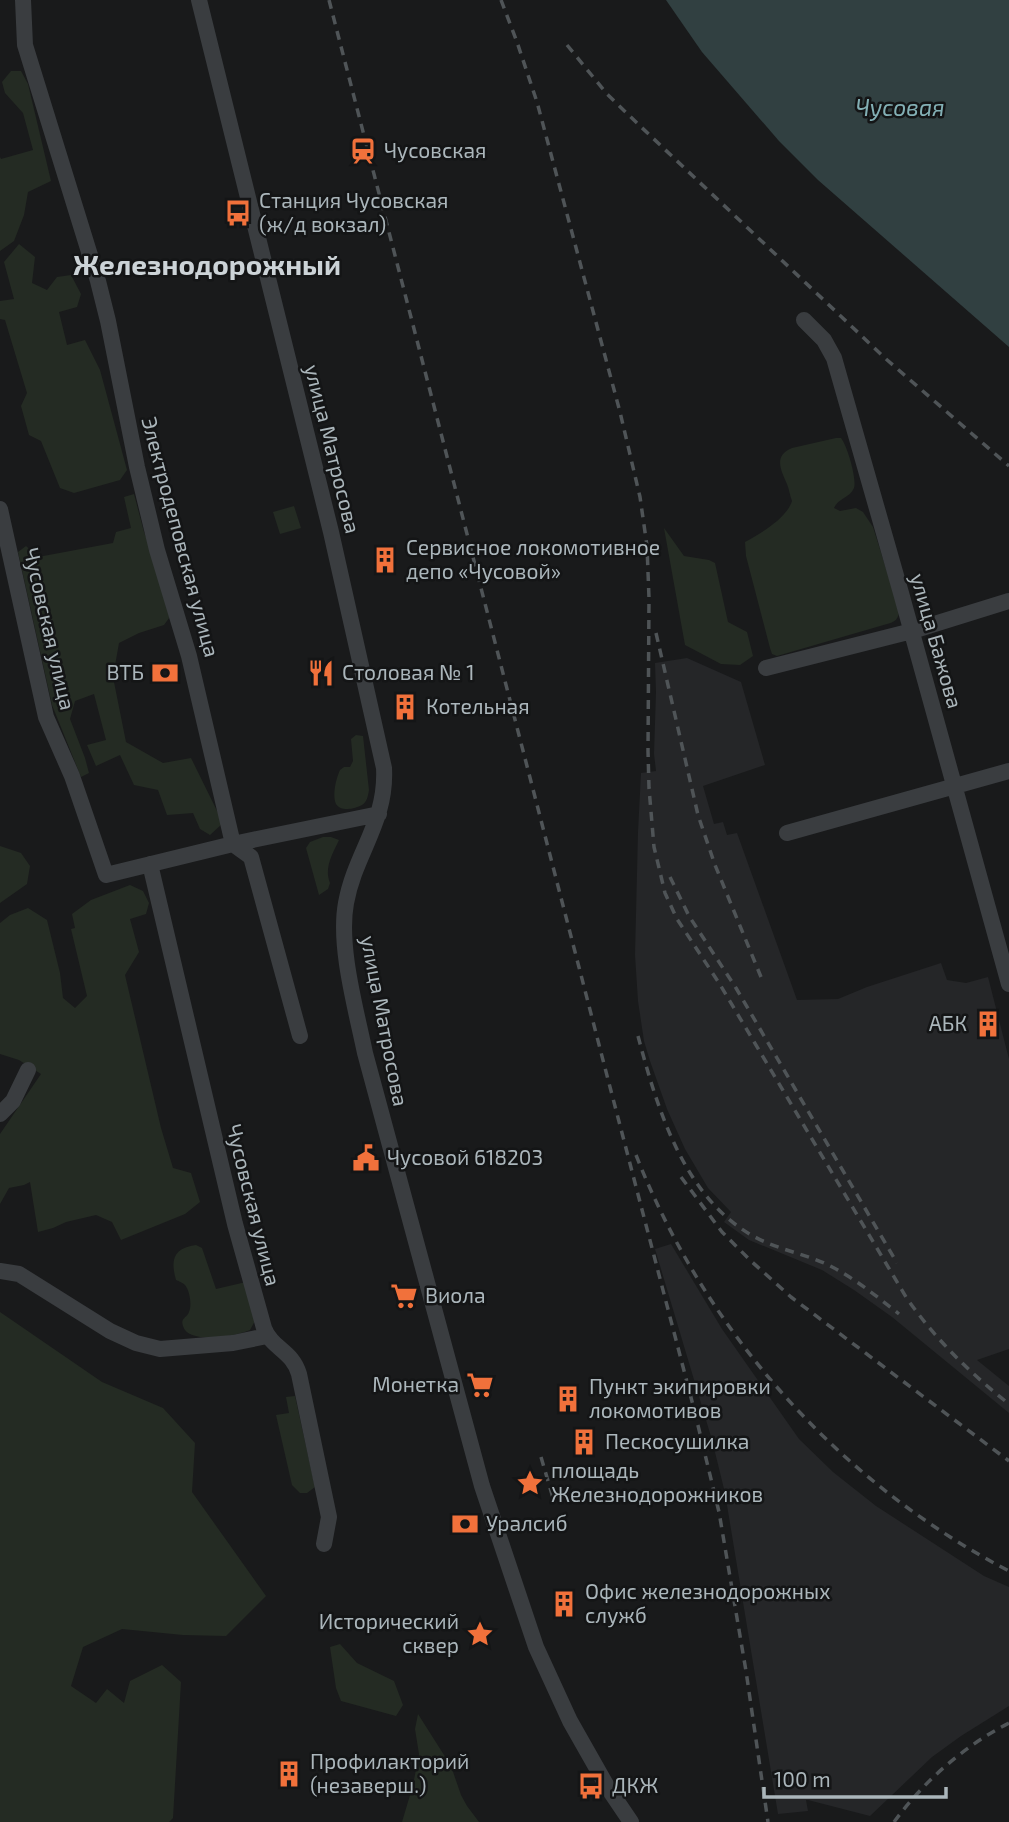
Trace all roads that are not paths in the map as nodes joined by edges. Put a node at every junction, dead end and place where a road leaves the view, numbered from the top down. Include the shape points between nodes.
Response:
1 (23, 0) edge
2 (199, 0) edge
3 (804, 320) dead end
4 (0, 509) edge
5 (1009, 601) edge
6 (912, 631) junction
7 (766, 668) dead end
8 (1009, 771) edge
9 (955, 786) junction
10 (379, 814) junction
11 (787, 833) dead end
12 (233, 844) junction
13 (150, 864) junction
14 (1008, 973) edge
15 (300, 1036) dead end
16 (28, 1070) dead end
17 (0, 1114) edge
18 (0, 1271) edge
19 (267, 1336) junction
20 (324, 1545) dead end
21 (631, 1822) edge

1 - 12 street, Электродеповская улица via 25,45 98,281 136,467 189,656
2 - 10 street, улица Матросова via 375,723 384,768
3 - 6 street, улица Бажова via 834,358
4 - 13 street, Чусовская улица via 46,718 72,776 106,875
5 - 6 street
6 - 7 street
6 - 9 street, улица Бажова
8 - 9 street
9 - 11 street
9 - 14 street, улица Бажова
10 - 12 street
10 - 21 street, улица Матросова via 352,879 344,918 365,1053 482,1486 536,1647 574,1730
12 - 13 street
12 - 15 street, Электродеповская улица via 251,857
13 - 19 street, Чусовская улица via 234,1224
16 - 17 street via 13,1101
18 - 19 street via 19,1274 124,1339 148,1347 170,1349
19 - 20 street via 292,1358 299,1374 329,1517

